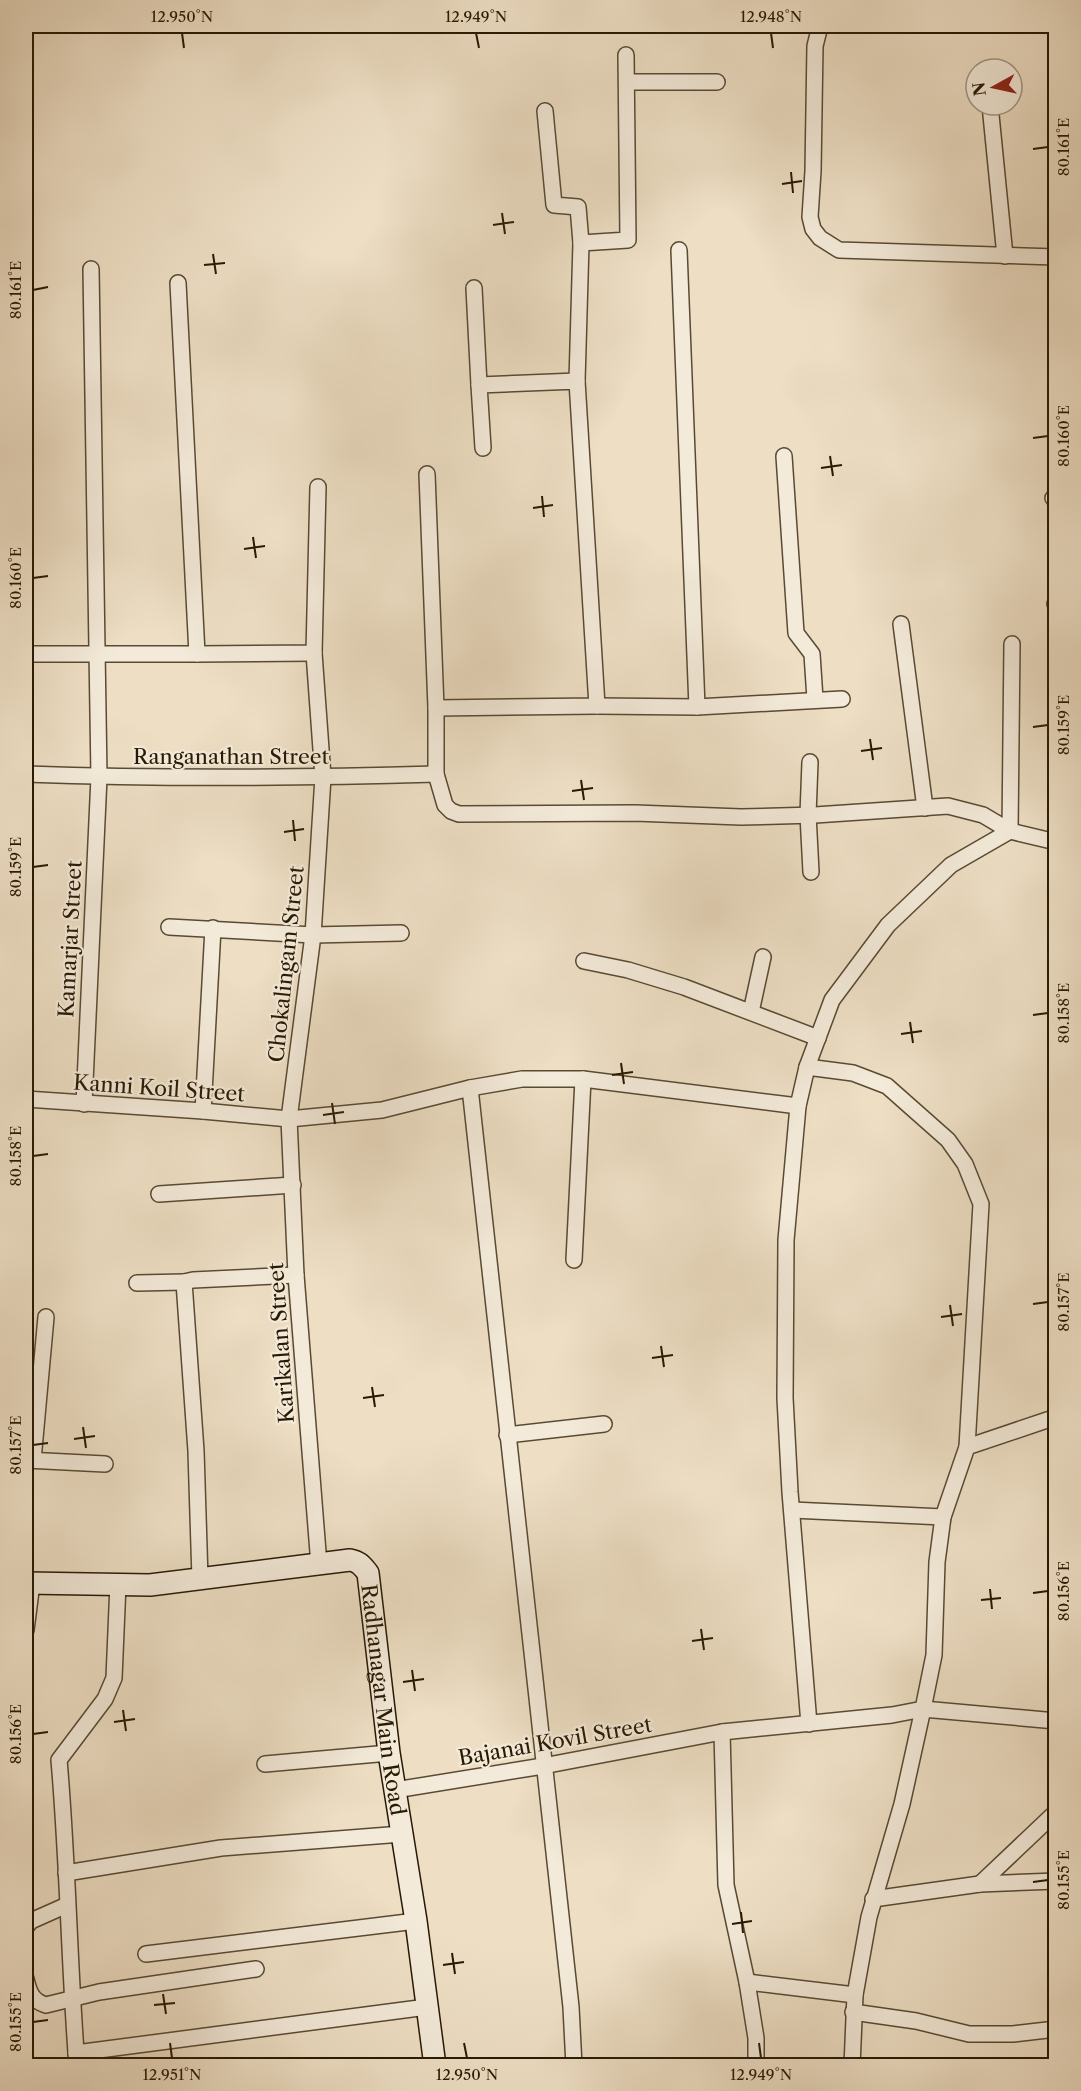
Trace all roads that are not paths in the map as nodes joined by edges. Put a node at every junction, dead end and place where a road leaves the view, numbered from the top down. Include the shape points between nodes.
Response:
1 (820, 26) edge
2 (626, 55) dead end
3 (628, 82) junction
4 (717, 82) dead end
5 (545, 111) dead end
6 (991, 117) edge
7 (581, 243) junction
8 (679, 250) dead end
9 (1005, 256) junction
10 (1056, 257) edge
11 (92, 269) dead end
12 (178, 283) dead end
13 (474, 288) dead end
14 (577, 381) junction
15 (479, 385) junction
16 (483, 448) dead end
17 (783, 456) dead end
18 (427, 474) dead end
19 (318, 487) dead end
20 (901, 624) dead end
21 (1012, 644) dead end
22 (314, 653) junction
23 (26, 654) edge
24 (97, 654) junction
25 (197, 654) junction
26 (815, 699) junction
27 (842, 699) dead end
28 (597, 706) junction
29 (697, 707) junction
30 (436, 708) junction
31 (810, 762) dead end
32 (26, 774) edge
33 (436, 774) junction
34 (99, 777) junction
35 (323, 777) junction
36 (925, 808) junction
37 (808, 815) junction
38 (1010, 831) junction
39 (1056, 842) edge
40 (811, 873) dead end
41 (170, 927) dead end
42 (213, 928) junction
43 (401, 933) dead end
44 (314, 935) junction
45 (763, 957) dead end
46 (584, 961) dead end
47 (751, 1012) junction
48 (818, 1038) junction
49 (807, 1067) junction
50 (582, 1079) junction
51 (470, 1088) junction
52 (26, 1099) edge
53 (84, 1104) junction
54 (798, 1106) junction
55 (203, 1110) junction
56 (289, 1119) junction
57 (293, 1185) junction
58 (159, 1194) dead end
59 (574, 1260) dead end
60 (296, 1275) junction
61 (184, 1282) junction
62 (137, 1283) dead end
63 (46, 1317) dead end
64 (1056, 1417) edge
65 (604, 1424) dead end
66 (507, 1435) junction
67 (967, 1447) junction
68 (29, 1460) edge
69 (105, 1464) dead end
70 (792, 1510) junction
71 (943, 1517) junction
72 (319, 1565) junction
73 (200, 1579) junction
74 (29, 1583) edge
75 (118, 1584) junction
76 (26, 1630) edge
77 (922, 1709) junction
78 (1056, 1721) edge
79 (809, 1724) junction
80 (722, 1732) junction
81 (389, 1754) junction
82 (265, 1764) dead end
83 (543, 1766) junction
84 (395, 1790) junction
85 (1056, 1812) edge
86 (402, 1834) junction
87 (66, 1874) junction
88 (1056, 1881) edge
89 (980, 1884) junction
90 (873, 1899) junction
91 (67, 1905) junction
92 (416, 1921) junction
93 (26, 1927) edge
94 (146, 1954) dead end
95 (256, 1969) dead end
96 (26, 1979) edge
97 (747, 1982) junction
98 (855, 1995) junction
99 (71, 1998) junction
100 (427, 2007) junction
101 (853, 2012) junction
102 (1056, 2029) edge
103 (76, 2059) edge
104 (435, 2066) edge
105 (574, 2066) edge
106 (756, 2066) edge
107 (852, 2066) edge

1 - 9 street via 815,46 813,101 813,229 839,250
2 - 3 street
3 - 4 street
3 - 7 street via 628,240
5 - 7 street via 554,205 578,207
6 - 9 street
7 - 14 street
8 - 29 street
9 - 10 street
11 - 24 street, Kamarjar Street
12 - 25 street
13 - 15 street
14 - 15 street
14 - 28 street
15 - 16 street
17 - 26 street via 796,633 812,654
18 - 30 street
19 - 22 street, Chokalingam Street
20 - 36 street
21 - 38 street
22 - 25 street
22 - 35 street, Chokalingam Street
23 - 24 street
24 - 25 street
24 - 34 street, Kamarjar Street
26 - 27 street
26 - 29 street
28 - 29 street
28 - 30 street
30 - 33 street
31 - 37 street
32 - 34 street, Ranganathan Street
33 - 35 street, Ranganathan Street
33 - 37 street via 445,805 459,814
34 - 35 street, Ranganathan Street
34 - 53 street, Kamarjar Street
35 - 44 street, Chokalingam Street
36 - 37 street
36 - 38 street via 948,806 967,810
37 - 40 street
38 - 39 street
38 - 48 street via 951,865 888,925 832,1000
41 - 42 street
42 - 44 street
42 - 55 street
43 - 44 street
44 - 56 street, Chokalingam Street
45 - 47 street
46 - 47 street via 684,987
47 - 48 street
48 - 49 street
49 - 54 street
49 - 67 street via 853,1073 886,1086 948,1140 964,1164 981,1204
50 - 51 street, Kanni Koil Street via 522,1079
50 - 54 street, Kanni Koil Street
50 - 59 street
51 - 56 street, Kanni Koil Street via 382,1110
51 - 66 street
52 - 53 street, Kanni Koil Street
53 - 55 street, Kanni Koil Street
54 - 70 street via 786,1240 785,1398
55 - 56 street, Kanni Koil Street
56 - 57 street, Karikalan Street
57 - 58 street
57 - 60 street, Karikalan Street
60 - 61 street
60 - 72 street, Karikalan Street
61 - 62 street
61 - 73 street
63 - 68 street
64 - 67 street
65 - 66 street
66 - 83 street
67 - 71 street
68 - 69 street
70 - 71 street
70 - 79 street
71 - 77 street via 937,1562 934,1655
72 - 73 street, Radhanagar Main Road
72 - 81 street, Radhanagar Main Road via 358,1561 368,1573
73 - 75 street, Radhanagar Main Road
74 - 75 street, Radhanagar Main Road
74 - 76 street
75 - 87 street via 114,1678 105,1699 59,1760
77 - 78 street, Bajanai Kovil Street
77 - 79 street, Bajanai Kovil Street
77 - 90 street via 902,1804
79 - 80 street, Bajanai Kovil Street
80 - 83 street, Bajanai Kovil Street
80 - 97 street via 726,1885
81 - 82 street
81 - 84 street, Radhanagar Main Road
83 - 84 street, Bajanai Kovil Street
83 - 105 street via 571,2007
84 - 86 street, Radhanagar Main Road
85 - 89 street
86 - 87 street via 221,1848
86 - 92 street, Radhanagar Main Road
87 - 91 street
88 - 89 street
89 - 90 street
90 - 98 street
91 - 93 street
91 - 99 street
92 - 94 street
92 - 100 street, Radhanagar Main Road
95 - 99 street
96 - 99 street via 29,1992 39,2003 53,2005
97 - 98 street
97 - 106 street
98 - 101 street
99 - 103 street
100 - 103 street
100 - 104 street, Radhanagar Main Road
101 - 102 street via 969,2034
101 - 107 street

